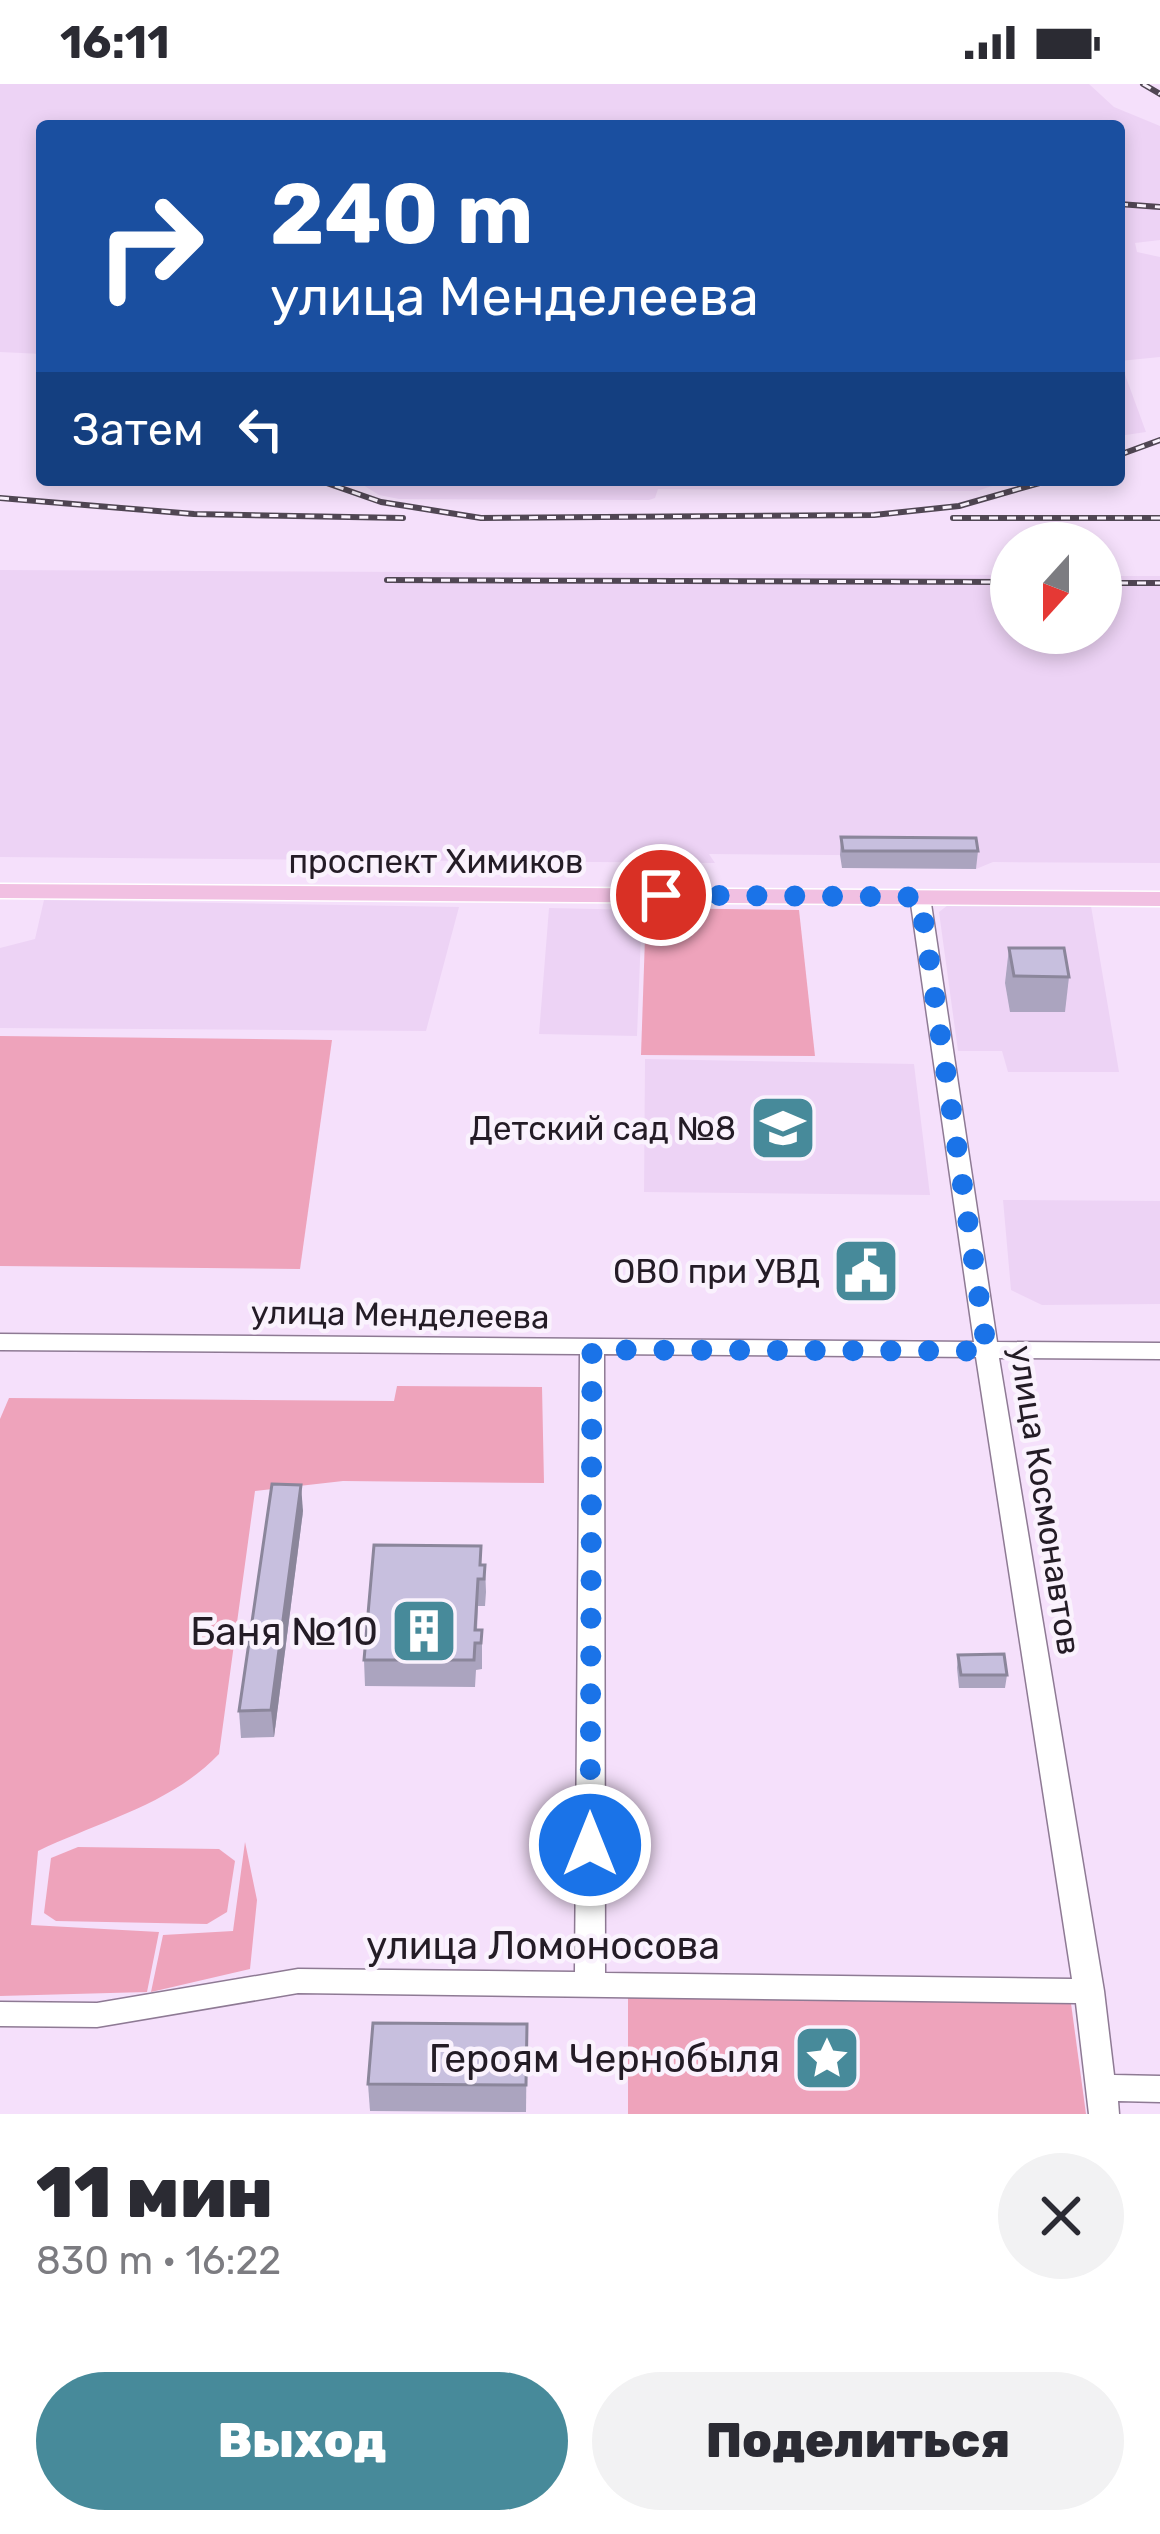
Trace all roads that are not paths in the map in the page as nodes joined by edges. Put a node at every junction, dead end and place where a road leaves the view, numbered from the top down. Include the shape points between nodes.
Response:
1 (0, 891) edge
2 (920, 897) junction
3 (1160, 898) edge
4 (0, 1342) edge
5 (592, 1350) junction
6 (987, 1351) junction
7 (1160, 1352) edge
8 (590, 1983) junction
9 (1089, 1991) junction
10 (0, 2014) edge
11 (1160, 2089) edge
12 (1103, 2101) edge

1 - 2 main road, проспект Химиков
2 - 3 main road, проспект Химиков
2 - 6 street, улица Космонавтов
4 - 5 street, улица Менделеева
5 - 6 street, улица Менделеева
5 - 8 street
6 - 7 street, улица Менделеева
6 - 9 street, улица Космонавтов
8 - 9 street, улица Ломоносова
8 - 10 street, улица Ломоносова via 298,1981 97,2015
9 - 12 street, улица Космонавтов
11 - 12 street

